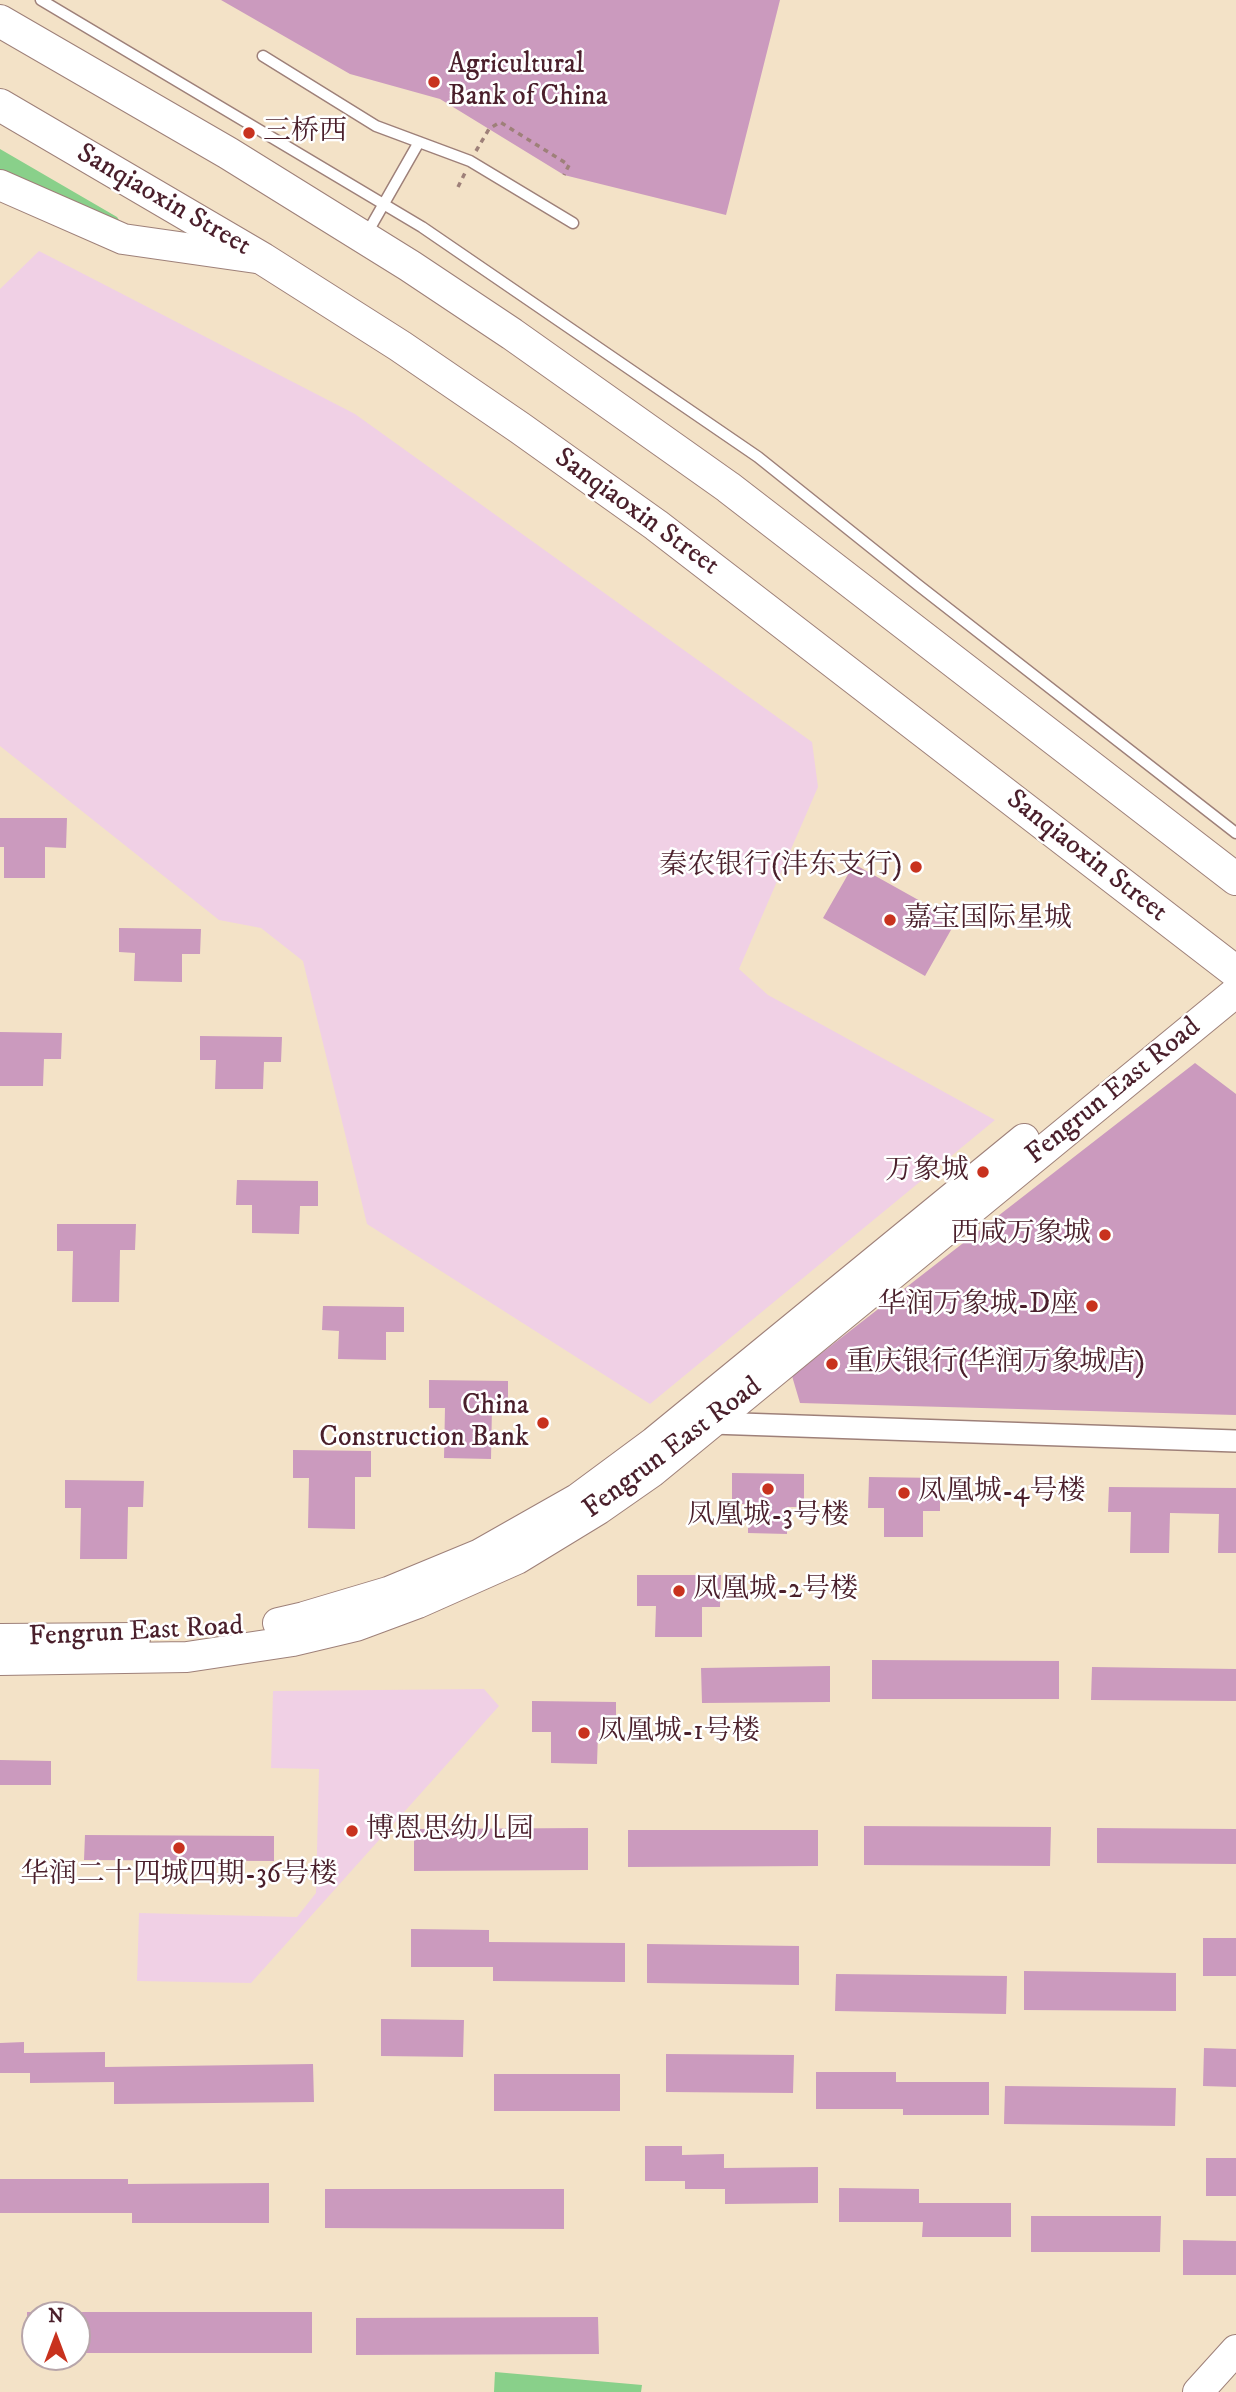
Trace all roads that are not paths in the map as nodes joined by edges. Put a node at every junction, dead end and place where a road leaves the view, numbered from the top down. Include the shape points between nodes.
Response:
1 (41, 0) edge
2 (0, 22) edge
3 (263, 56) dead end
4 (0, 105) edge
5 (419, 142) junction
6 (0, 185) edge
7 (384, 204) junction
8 (573, 223) dead end
9 (364, 238) junction
10 (263, 259) junction
11 (1236, 833) edge
12 (1236, 879) edge
13 (1235, 978) edge
14 (712, 1423) junction
15 (1236, 1441) edge
16 (0, 1639) edge
17 (0, 1660) edge
18 (1236, 2350) edge
19 (1198, 2392) edge

1 - 7 lane
2 - 9 main road via 228,153
3 - 5 lane via 376,126
4 - 10 main road, Sanqiaoxin Street
5 - 7 lane
5 - 8 lane via 470,161
6 - 10 street via 123,239
7 - 9 lane
7 - 11 lane via 758,457
9 - 12 main road via 512,334 728,487
10 - 13 main road, Sanqiaoxin Street via 400,346 656,525
13 - 14 street, Fengrun East Road
13 - 16 street, Fengrun East Road via 654,1442 577,1499 480,1554 388,1592 236,1631 202,1636
14 - 15 street
14 - 17 street, Fengrun East Road via 599,1509 517,1559 356,1626 187,1657
18 - 19 street

